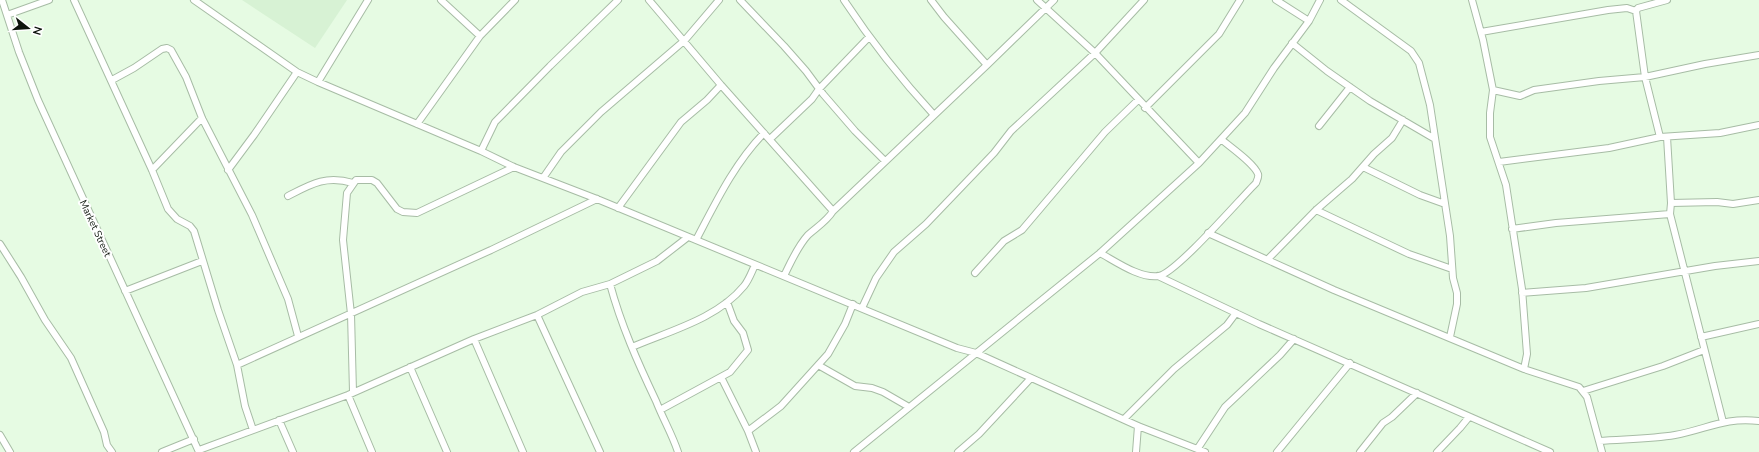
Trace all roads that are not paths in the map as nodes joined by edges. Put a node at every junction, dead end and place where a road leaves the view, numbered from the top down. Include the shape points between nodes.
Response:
1 (2, 0) edge
2 (49, 0) edge
3 (74, 0) edge
4 (194, 0) edge
5 (368, 0) edge
6 (441, 0) edge
7 (515, 0) edge
8 (618, 0) edge
9 (649, 0) edge
10 (719, 0) edge
11 (740, 0) edge
12 (844, 0) edge
13 (931, 0) edge
14 (1037, 0) edge
15 (1054, 0) edge
16 (1144, 0) edge
17 (1240, 0) edge
18 (1276, 0) edge
19 (1320, 0) edge
20 (1340, 0) edge
21 (1472, 0) edge
22 (1667, 0) edge
23 (1046, 9) junction
24 (1636, 12) junction
25 (7, 15) junction
26 (1309, 21) junction
27 (1481, 32) junction
28 (480, 36) junction
29 (869, 37) junction
30 (685, 40) junction
31 (1292, 43) junction
32 (1095, 53) junction
33 (1759, 55) edge
34 (988, 65) junction
35 (297, 72) junction
36 (1645, 77) junction
37 (112, 80) junction
38 (318, 82) junction
39 (721, 85) junction
40 (1350, 87) junction
41 (819, 89) junction
42 (1493, 90) junction
43 (1138, 100) junction
44 (1145, 108) junction
45 (934, 115) junction
46 (202, 118) junction
47 (1403, 120) junction
48 (417, 124) junction
49 (1759, 125) edge
50 (1319, 126) dead end
51 (764, 132) junction
52 (1663, 137) junction
53 (770, 139) junction
54 (1221, 139) junction
55 (1435, 139) junction
56 (481, 151) junction
57 (885, 161) junction
58 (1499, 162) junction
59 (1199, 163) junction
60 (514, 167) junction
61 (1363, 167) junction
62 (152, 170) junction
63 (228, 170) junction
64 (543, 178) junction
65 (353, 183) junction
66 (288, 196) dead end
67 (597, 199) junction
68 (1759, 200) edge
69 (1671, 203) junction
70 (1445, 204) junction
71 (618, 208) junction
72 (1316, 210) junction
73 (833, 211) junction
74 (1670, 214) junction
75 (1512, 229) junction
76 (1208, 233) junction
77 (688, 237) junction
78 (696, 240) junction
79 (0, 244) edge
80 (1100, 253) junction
81 (1268, 259) junction
82 (202, 261) junction
83 (1759, 261) edge
84 (756, 264) junction
85 (1452, 269) junction
86 (1684, 271) junction
87 (975, 273) dead end
88 (784, 276) junction
89 (1158, 276) junction
90 (610, 284) junction
91 (125, 291) junction
92 (1522, 293) junction
93 (727, 302) junction
94 (853, 304) junction
95 (862, 308) junction
96 (1236, 313) junction
97 (351, 314) junction
98 (537, 316) junction
99 (1759, 324) edge
100 (298, 336) junction
101 (1450, 337) junction
102 (1700, 337) junction
103 (1294, 339) junction
104 (474, 340) junction
105 (632, 347) junction
106 (1704, 350) junction
107 (976, 353) junction
108 (1350, 363) junction
109 (237, 365) junction
110 (818, 365) junction
111 (410, 367) junction
112 (1524, 369) junction
113 (721, 377) junction
114 (1031, 378) junction
115 (1583, 391) junction
116 (1417, 393) junction
117 (351, 394) junction
118 (909, 407) junction
119 (660, 410) junction
120 (1469, 417) junction
121 (1124, 419) junction
122 (279, 420) junction
123 (1759, 421) edge
124 (1723, 422) junction
125 (1138, 426) junction
126 (253, 430) junction
127 (748, 431) junction
128 (0, 434) edge
129 (194, 439) junction
130 (1599, 440) junction
131 (1198, 448) junction
132 (199, 451) edge
133 (10, 452) edge
134 (112, 452) edge
135 (162, 452) edge
136 (293, 452) edge
137 (372, 452) edge
138 (447, 452) edge
139 (523, 452) edge
140 (600, 452) edge
141 (678, 452) edge
142 (756, 452) edge
143 (854, 452) edge
144 (958, 452) edge
145 (1136, 452) edge
146 (1205, 452) edge
147 (1277, 452) edge
148 (1360, 452) edge
149 (1437, 452) edge
150 (1550, 452) edge
151 (1602, 452) edge

1 - 25 street, Market Street
2 - 25 street
3 - 37 street
4 - 35 street
5 - 38 street
6 - 28 street
7 - 28 street
8 - 56 street via 495,122
9 - 30 street
10 - 30 street
11 - 41 street via 789,51
12 - 29 street
13 - 34 street
14 - 23 street
15 - 23 street
16 - 32 street
17 - 44 street via 1219,34
18 - 26 street
19 - 26 street
20 - 55 street via 1411,51 1420,63
21 - 27 street
22 - 24 street via 1638,8
23 - 32 street
23 - 34 street
24 - 27 street via 1627,8 1608,10
24 - 36 street
25 - 91 street, Market Street via 18,52 38,100
26 - 31 street
27 - 42 street
28 - 48 street
29 - 41 street
29 - 45 street via 902,80
30 - 39 street
30 - 64 street via 601,112 561,152
31 - 40 street
31 - 54 street via 1245,113
32 - 43 street
32 - 95 street via 1010,131 989,158 926,224 894,252 876,278
33 - 36 street
34 - 45 street
35 - 38 street
35 - 63 street
36 - 42 street via 1534,90 1520,96
36 - 52 street
37 - 46 street via 162,49 172,50
37 - 62 street
38 - 48 street
39 - 51 street
39 - 71 street via 681,122
40 - 47 street
40 - 50 street
41 - 53 street
41 - 57 street
42 - 58 street via 1490,137
43 - 44 street
43 - 87 street via 1105,132 1022,230 1004,241
44 - 59 street
45 - 57 street
46 - 62 street
46 - 63 street
47 - 55 street
47 - 61 street via 1392,138
48 - 56 street
49 - 52 street via 1720,133
51 - 53 street
51 - 78 street via 734,169
52 - 58 street via 1610,148
52 - 69 street
53 - 73 street
54 - 59 street
54 - 76 street via 1253,167 1258,179
55 - 70 street
56 - 60 street
57 - 73 street
58 - 75 street via 1506,185
59 - 80 street
60 - 64 street
60 - 65 street via 417,213 397,209 372,180 356,180
61 - 70 street via 1420,195
61 - 72 street
62 - 82 street via 168,209 194,231
63 - 100 street via 252,215 288,299
64 - 67 street
65 - 66 street via 327,179
65 - 97 street via 347,193 343,240
67 - 71 street
67 - 97 street
68 - 69 street via 1733,204
69 - 74 street
70 - 85 street
71 - 77 street
72 - 81 street
72 - 85 street via 1409,254
73 - 88 street via 796,250
74 - 75 street
74 - 86 street
75 - 92 street
76 - 81 street
76 - 89 street via 1168,273
77 - 78 street
77 - 90 street via 657,261
78 - 84 street
79 - 134 street via 71,358
80 - 89 street via 1136,273
80 - 107 street
81 - 101 street via 1334,290
82 - 91 street
82 - 109 street
83 - 86 street
84 - 88 street
84 - 93 street via 745,285
85 - 101 street via 1458,304
86 - 92 street via 1586,288
86 - 102 street
88 - 94 street
89 - 96 street
90 - 98 street via 582,292
90 - 105 street via 620,319
91 - 129 street, Market Street
92 - 112 street via 1527,354
93 - 105 street via 703,317
93 - 113 street via 734,321 743,333 748,350 730,372
94 - 95 street
94 - 110 street via 828,354
95 - 107 street via 957,348
96 - 103 street
96 - 121 street
97 - 100 street
97 - 117 street
98 - 104 street
98 - 140 street
99 - 102 street
100 - 109 street
101 - 112 street
102 - 106 street
103 - 108 street
103 - 131 street via 1225,407
104 - 111 street
104 - 139 street
105 - 119 street
106 - 115 street
106 - 124 street
107 - 114 street
107 - 118 street
108 - 116 street
108 - 147 street
109 - 126 street via 245,406
110 - 118 street via 855,386 883,392
110 - 127 street via 781,406
111 - 117 street
111 - 138 street
112 - 115 street via 1579,387
113 - 119 street
113 - 127 street
114 - 121 street
114 - 144 street via 979,434
115 - 130 street
116 - 120 street
116 - 148 street via 1383,423
117 - 122 street
117 - 137 street
118 - 143 street
119 - 141 street
120 - 149 street
120 - 150 street
121 - 125 street
122 - 126 street
122 - 136 street
123 - 124 street via 1744,419
124 - 130 street via 1675,435
125 - 131 street
125 - 145 street
126 - 132 street
127 - 142 street
128 - 133 street
129 - 132 street, Market Street
129 - 135 street
130 - 151 street
131 - 146 street

